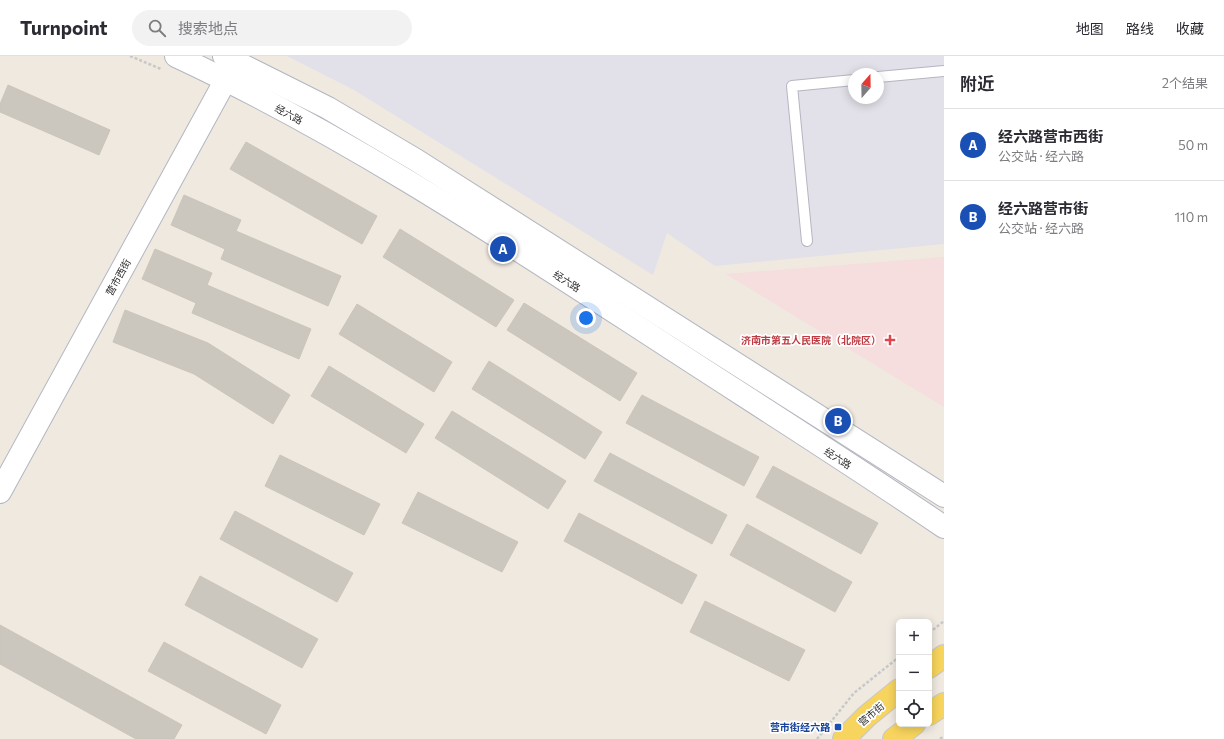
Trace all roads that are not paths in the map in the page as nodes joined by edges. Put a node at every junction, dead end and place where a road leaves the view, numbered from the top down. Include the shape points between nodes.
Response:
1 (176, 56) edge
2 (228, 66) edge
3 (944, 71) edge
4 (884, 76) edge
5 (848, 81) edge
6 (807, 241) dead end
7 (0, 492) edge
8 (944, 496) edge
9 (944, 527) edge
10 (944, 656) edge
11 (932, 665) edge
12 (898, 691) edge
13 (944, 704) edge
14 (932, 712) edge
15 (910, 727) edge
16 (844, 739) edge
17 (894, 739) edge

1 - 2 main road, 经六路
2 - 7 main road, 营市西街
2 - 8 main road, 经六路 via 328,108 416,160
2 - 9 main road, 经六路 via 360,152 476,222
3 - 4 lane
5 - 6 lane via 792,86
10 - 11 main road
12 - 16 main road, 营市街
13 - 14 main road
15 - 17 main road

